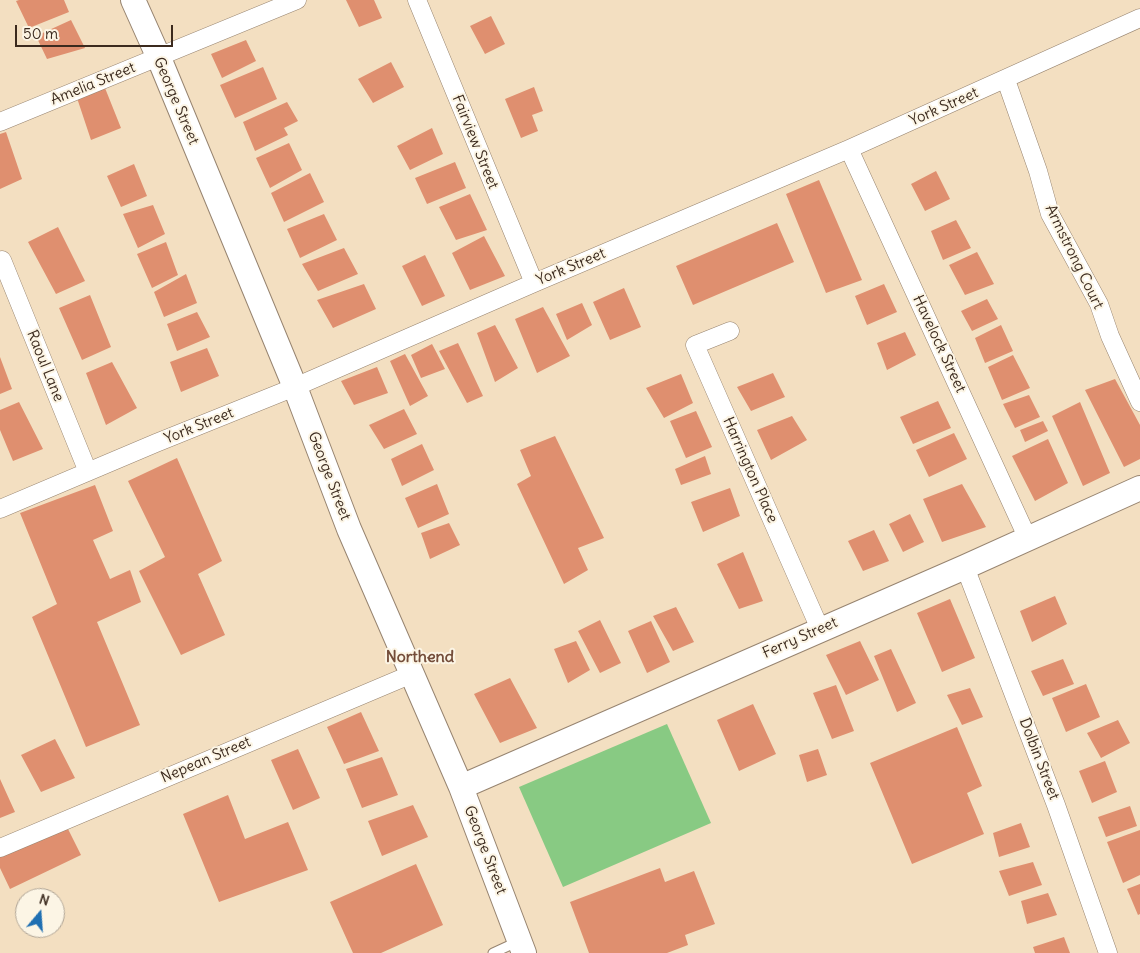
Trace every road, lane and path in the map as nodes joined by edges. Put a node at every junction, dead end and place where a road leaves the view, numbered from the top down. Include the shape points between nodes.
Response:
1 (133, 0) edge
2 (297, 0) edge
3 (417, 0) edge
4 (1140, 18) edge
5 (158, 58) junction
6 (1006, 80) junction
7 (0, 122) edge
8 (850, 149) junction
9 (2, 260) dead end
10 (534, 283) junction
11 (730, 331) dead end
12 (295, 387) junction
13 (1140, 402) edge
14 (88, 472) junction
15 (1140, 488) edge
16 (0, 509) edge
17 (1028, 539) junction
18 (964, 567) junction
19 (820, 629) junction
20 (412, 674) junction
21 (461, 787) junction
22 (0, 848) edge
23 (522, 947) edge
24 (492, 953) edge
25 (1108, 953) edge

1 - 5 main road, George Street
2 - 5 street, Amelia Street
3 - 10 street, Fairview Street
4 - 6 street, York Street
5 - 7 street, Amelia Street
5 - 12 main road, George Street
6 - 8 street, York Street
6 - 13 street, Armstrong Court via 1050,214 1099,304
8 - 10 street, York Street
8 - 17 street, Havelock Street
9 - 14 street, Raoul Lane
10 - 12 street, York Street
11 - 19 street, Harrington Place via 695,345
12 - 14 street, York Street
12 - 20 main road, George Street via 349,529
14 - 16 street, York Street
15 - 17 main road, Ferry Street
17 - 18 main road, Ferry Street
18 - 19 main road, Ferry Street
18 - 25 street, Dolbin Street via 1056,805
19 - 21 main road, Ferry Street
20 - 21 main road, George Street
20 - 22 street, Nepean Street
21 - 23 main road, George Street
23 - 24 lane

